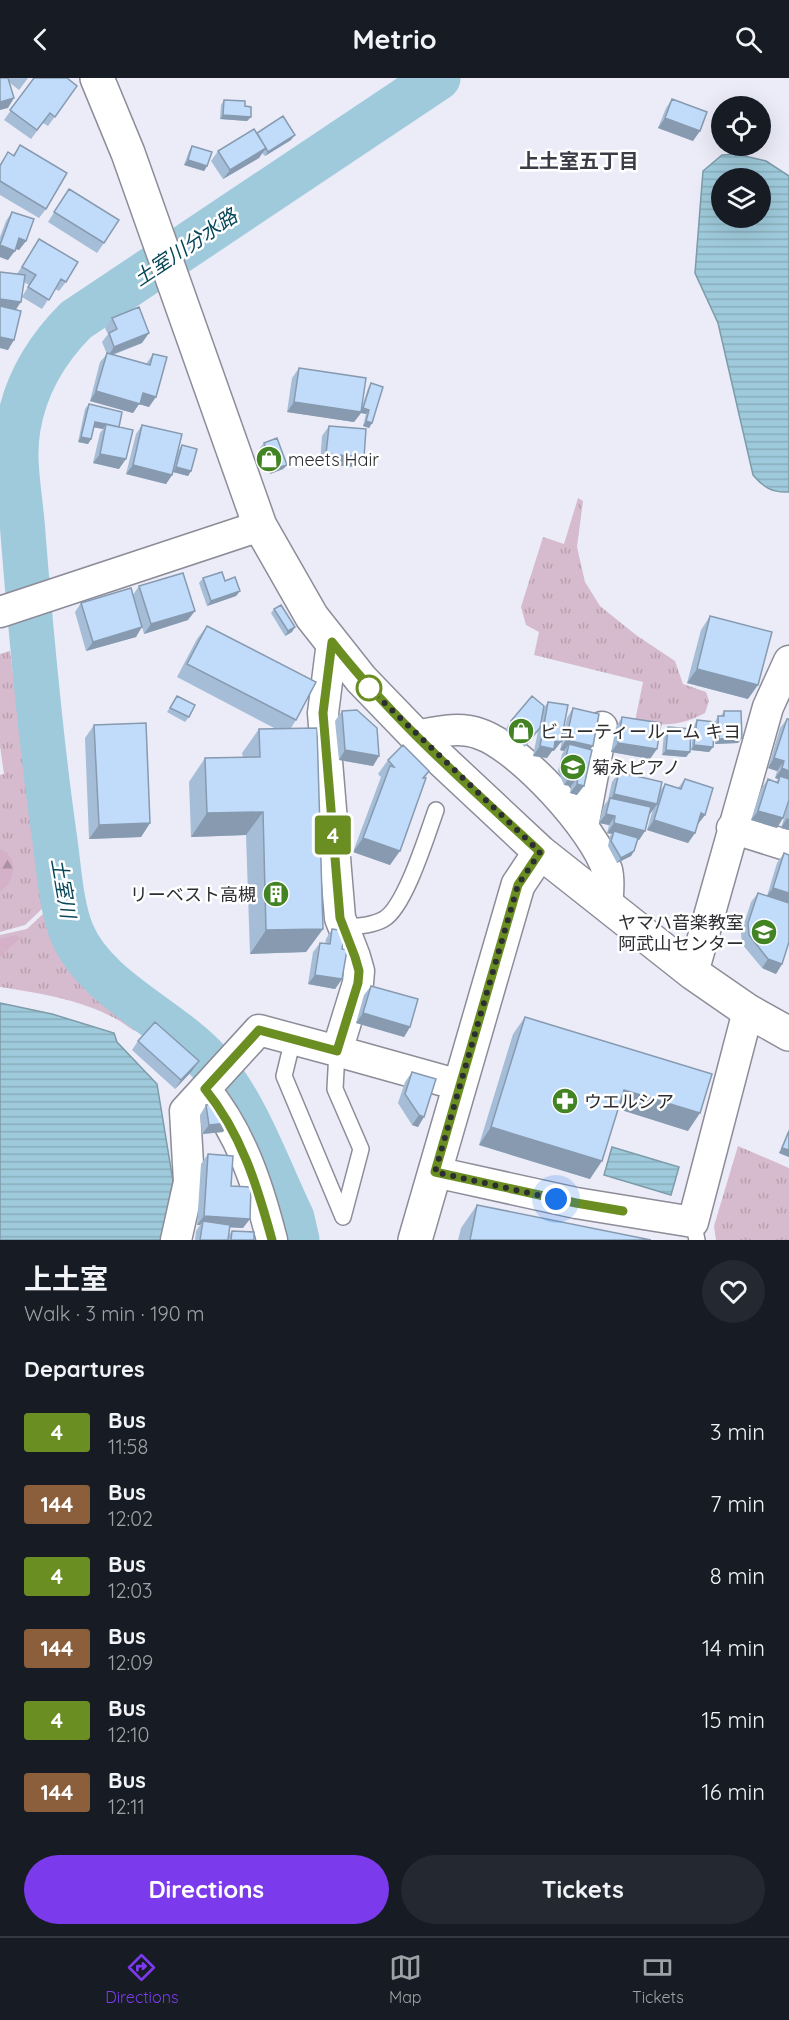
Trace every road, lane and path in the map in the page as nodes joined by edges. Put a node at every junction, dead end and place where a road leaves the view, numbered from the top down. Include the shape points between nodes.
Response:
1 (97, 78) edge
2 (260, 526) junction
3 (0, 612) edge
4 (332, 642) junction
5 (789, 661) edge
6 (779, 711) edge
7 (602, 727) dead end
8 (416, 736) junction
9 (436, 810) dead end
10 (583, 827) junction
11 (732, 828) junction
12 (789, 846) edge
13 (540, 852) junction
14 (607, 906) junction
15 (342, 927) junction
16 (693, 973) junction
17 (748, 1011) junction
18 (789, 1034) edge
19 (293, 1039) junction
20 (337, 1051) junction
21 (459, 1085) junction
22 (205, 1089) junction
23 (435, 1172) junction
24 (695, 1231) edge
25 (176, 1240) edge
26 (272, 1240) edge
27 (415, 1240) edge

1 - 2 street via 128,153
2 - 3 street
2 - 4 street via 312,617
4 - 8 street via 361,679
4 - 15 street via 323,713
5 - 6 street
6 - 11 street
7 - 10 street
8 - 10 street via 468,730 492,739 562,801
8 - 13 street
9 - 15 lane via 411,878 392,913 383,920
10 - 14 street via 607,871
11 - 12 street
11 - 16 street
13 - 14 street
13 - 21 street via 518,885
14 - 16 street
15 - 20 street via 359,971
16 - 17 street
17 - 18 street
17 - 24 street
19 - 20 street
19 - 20 lane via 284,1076 343,1217 361,1149 335,1089
19 - 22 street via 259,1030
20 - 21 street
21 - 23 street
22 - 25 street via 185,1111 189,1182
22 - 26 street via 226,1115 246,1156
23 - 24 street
23 - 27 street

